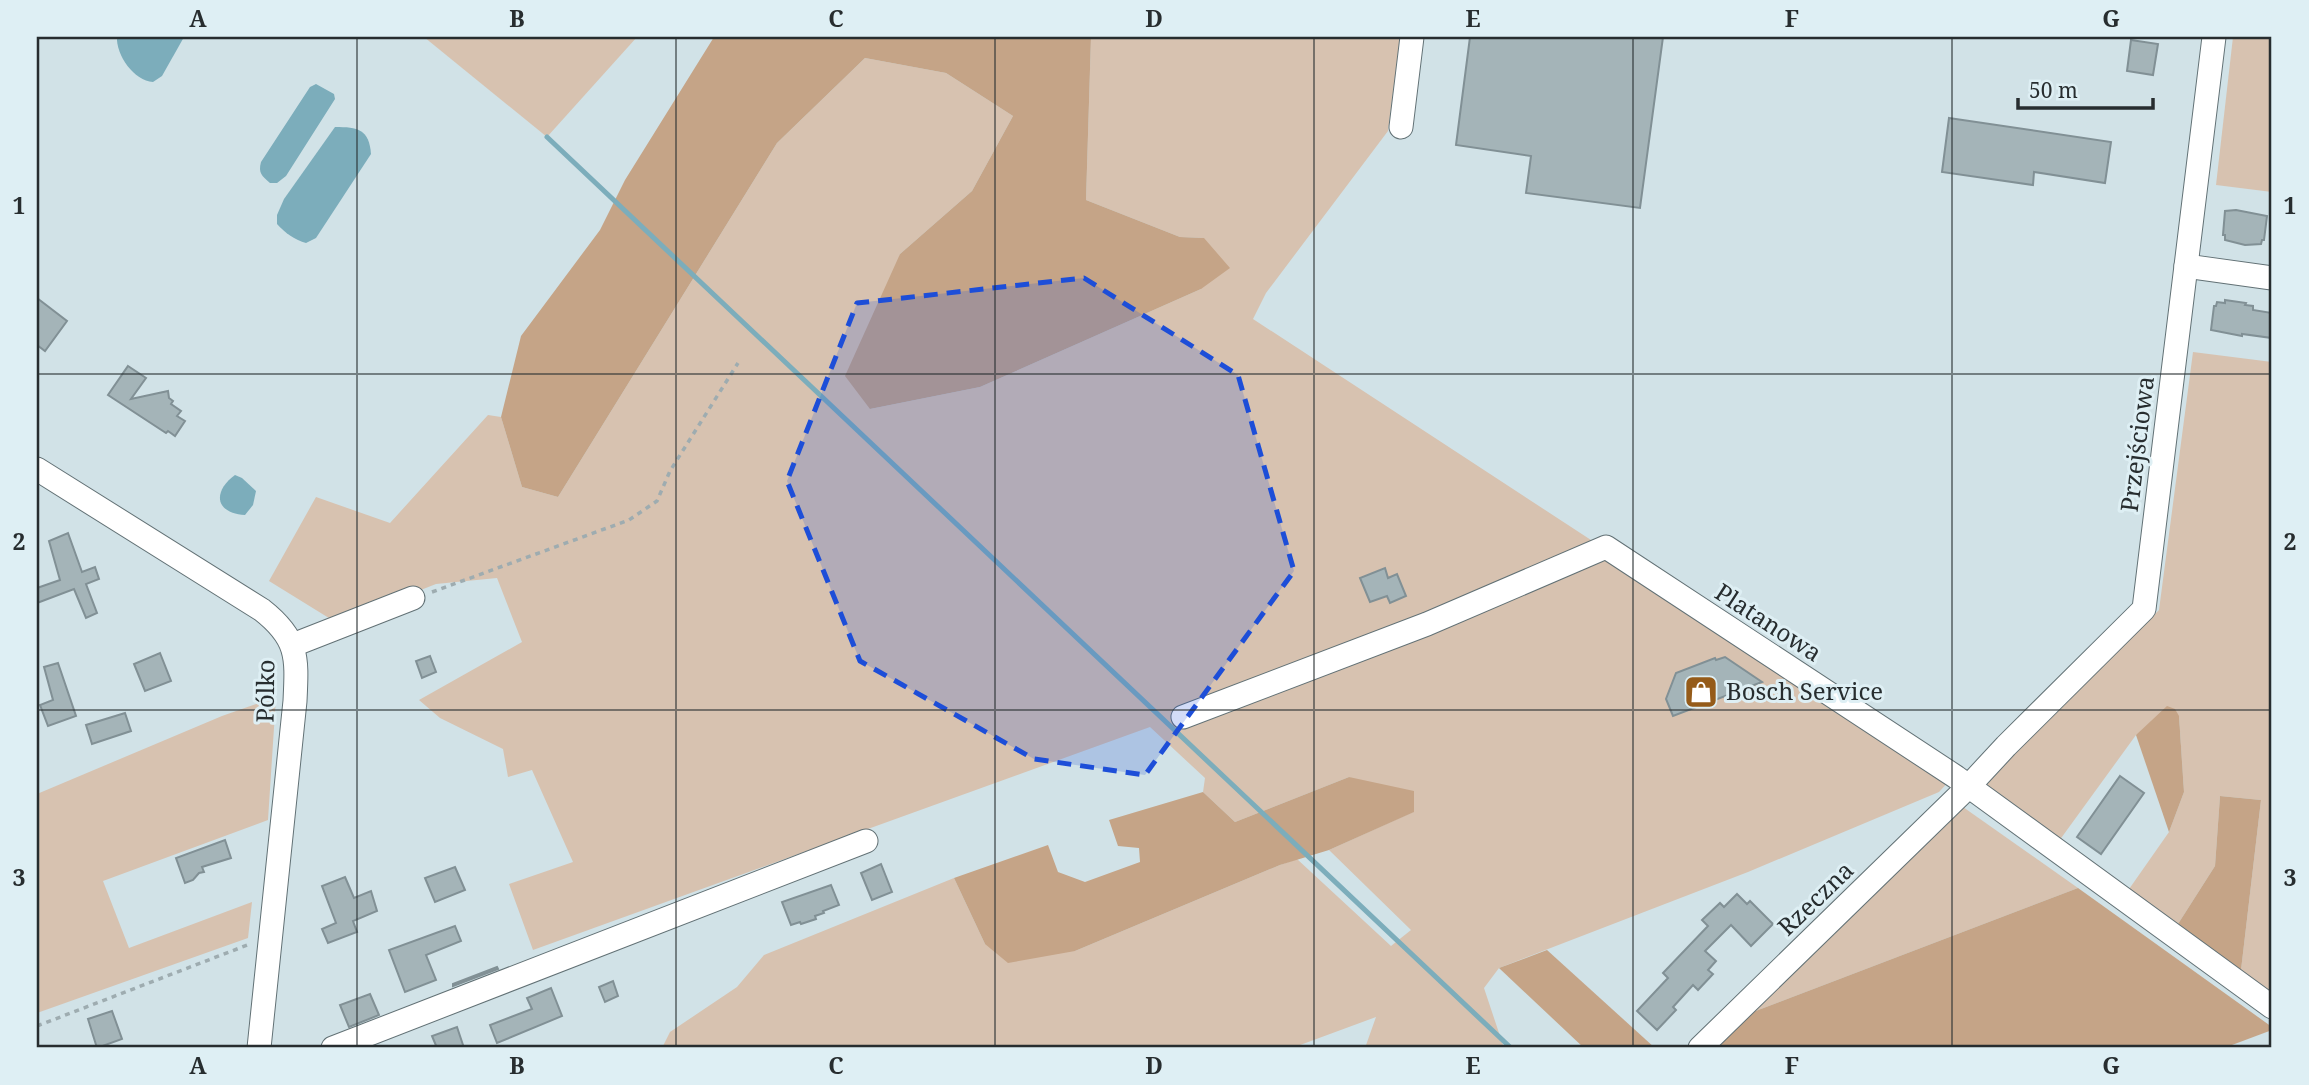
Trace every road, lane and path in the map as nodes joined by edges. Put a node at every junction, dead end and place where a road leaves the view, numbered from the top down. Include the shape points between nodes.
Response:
1 (1412, 37) edge
2 (2214, 37) edge
3 (1401, 127) dead end
4 (2186, 266) junction
5 (2272, 278) edge
6 (738, 363) dead end
7 (37, 469) edge
8 (413, 598) joint
9 (293, 645) junction
10 (1183, 717) dead end
11 (1968, 787) junction
12 (866, 841) dead end
13 (269, 937) junction
14 (2272, 1007) edge
15 (37, 1026) edge
16 (259, 1048) edge
17 (333, 1048) edge
18 (1700, 1048) edge

1 - 3 street
2 - 4 street, Przejściowa
4 - 5 street
4 - 11 street, Przejściowa via 2144,610
6 - 8 path via 670,471 657,501 629,520
7 - 9 street, Pólko via 262,610
8 - 9 street
9 - 13 street, Pólko via 295,701
10 - 11 street, Platanowa via 1427,624 1606,547
11 - 14 street, Platanowa
11 - 18 street, Rzeczna
12 - 17 street
13 - 15 path
13 - 16 street, Pólko

